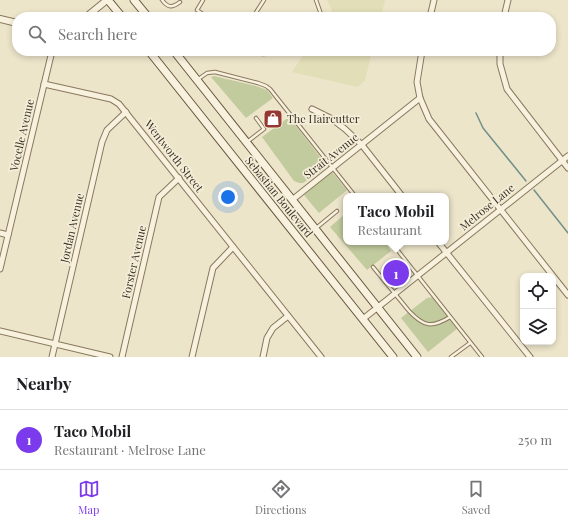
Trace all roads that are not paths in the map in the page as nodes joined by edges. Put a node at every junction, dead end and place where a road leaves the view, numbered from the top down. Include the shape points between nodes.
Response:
1 (108, 0) edge
2 (134, 0) edge
3 (162, 0) edge
4 (203, 0) edge
5 (264, 0) edge
6 (316, 0) edge
7 (434, 0) edge
8 (508, 0) edge
9 (180, 2) dead end
10 (92, 12) edge
11 (118, 12) edge
12 (144, 12) edge
13 (200, 12) edge
14 (256, 12) edge
15 (320, 12) edge
16 (431, 12) edge
17 (505, 12) edge
18 (0, 19) edge
19 (12, 22) edge
20 (51, 56) edge
21 (153, 56) edge
22 (178, 56) edge
23 (421, 56) edge
24 (500, 56) edge
25 (197, 80) junction
26 (44, 84) junction
27 (420, 98) junction
28 (312, 109) dead end
29 (126, 112) junction
30 (256, 118) dead end
31 (246, 143) junction
32 (362, 145) junction
33 (568, 156) edge
34 (562, 161) junction
35 (333, 168) junction
36 (568, 168) edge
37 (179, 178) junction
38 (353, 193) edge
39 (400, 193) edge
40 (292, 200) junction
41 (501, 210) junction
42 (337, 211) dead end
43 (315, 229) junction
44 (0, 233) edge
45 (8, 235) junction
46 (393, 245) edge
47 (441, 245) edge
48 (233, 247) junction
49 (447, 252) junction
50 (374, 267) dead end
51 (0, 270) edge
52 (417, 275) junction
53 (395, 294) junction
54 (568, 295) edge
55 (377, 308) junction
56 (288, 316) junction
57 (450, 317) junction
58 (363, 319) junction
59 (0, 331) edge
60 (470, 343) junction
61 (56, 344) junction
62 (52, 357) edge
63 (110, 357) edge
64 (122, 357) edge
65 (192, 357) edge
66 (263, 357) edge
67 (321, 357) edge
68 (393, 357) edge
69 (417, 357) edge
70 (451, 357) edge
71 (482, 357) edge
72 (530, 357) edge

1 - 10 street
1 - 11 main road
2 - 12 main road
3 - 9 lane via 171,7
4 - 13 lane via 197,10
5 - 14 lane
6 - 15 lane
7 - 16 street
8 - 17 street
18 - 19 street
20 - 26 street, Vocelle Avenue
21 - 58 main road, Sebastian Boulevard
22 - 25 main road, Sebastian Boulevard
23 - 27 street via 417,82
24 - 34 street via 508,90
25 - 31 main road, Sebastian Boulevard
25 - 35 lane via 206,73 215,72 266,86
26 - 29 street, Wentworth Street via 111,100
26 - 45 street, Vocelle Avenue
27 - 32 street, Strait Avenue
27 - 41 street via 429,119
28 - 32 street via 345,128
29 - 37 street, Wentworth Street
29 - 61 street, Jordan Avenue via 107,130 102,142
30 - 31 lane via 264,129
31 - 40 main road, Sebastian Boulevard
32 - 35 street, Strait Avenue
32 - 39 street
33 - 34 street, Melrose Lane
34 - 36 street
34 - 41 street, Melrose Lane
35 - 38 lane
35 - 40 street, Strait Avenue
37 - 48 street, Wentworth Street
37 - 64 street, Forster Avenue via 159,197
40 - 43 main road, Sebastian Boulevard
41 - 49 street, Melrose Lane
41 - 54 street
42 - 43 lane
43 - 55 main road, Sebastian Boulevard
44 - 45 street
45 - 51 street, Vocelle Avenue
46 - 52 lane
47 - 49 street
48 - 56 street, Wentworth Street
48 - 65 street via 213,268
49 - 52 street, Melrose Lane
49 - 72 street
50 - 53 lane
52 - 53 street, Melrose Lane
52 - 57 lane
53 - 55 street, Melrose Lane
53 - 57 lane via 415,318 423,323 431,325
55 - 58 street, Melrose Lane
55 - 69 main road, Sebastian Boulevard
56 - 66 street via 273,328 267,338
56 - 67 street, Wentworth Street
57 - 60 lane
58 - 68 main road, Sebastian Boulevard
59 - 61 street
60 - 70 lane
60 - 71 lane
61 - 62 street, Jordan Avenue
61 - 63 street

